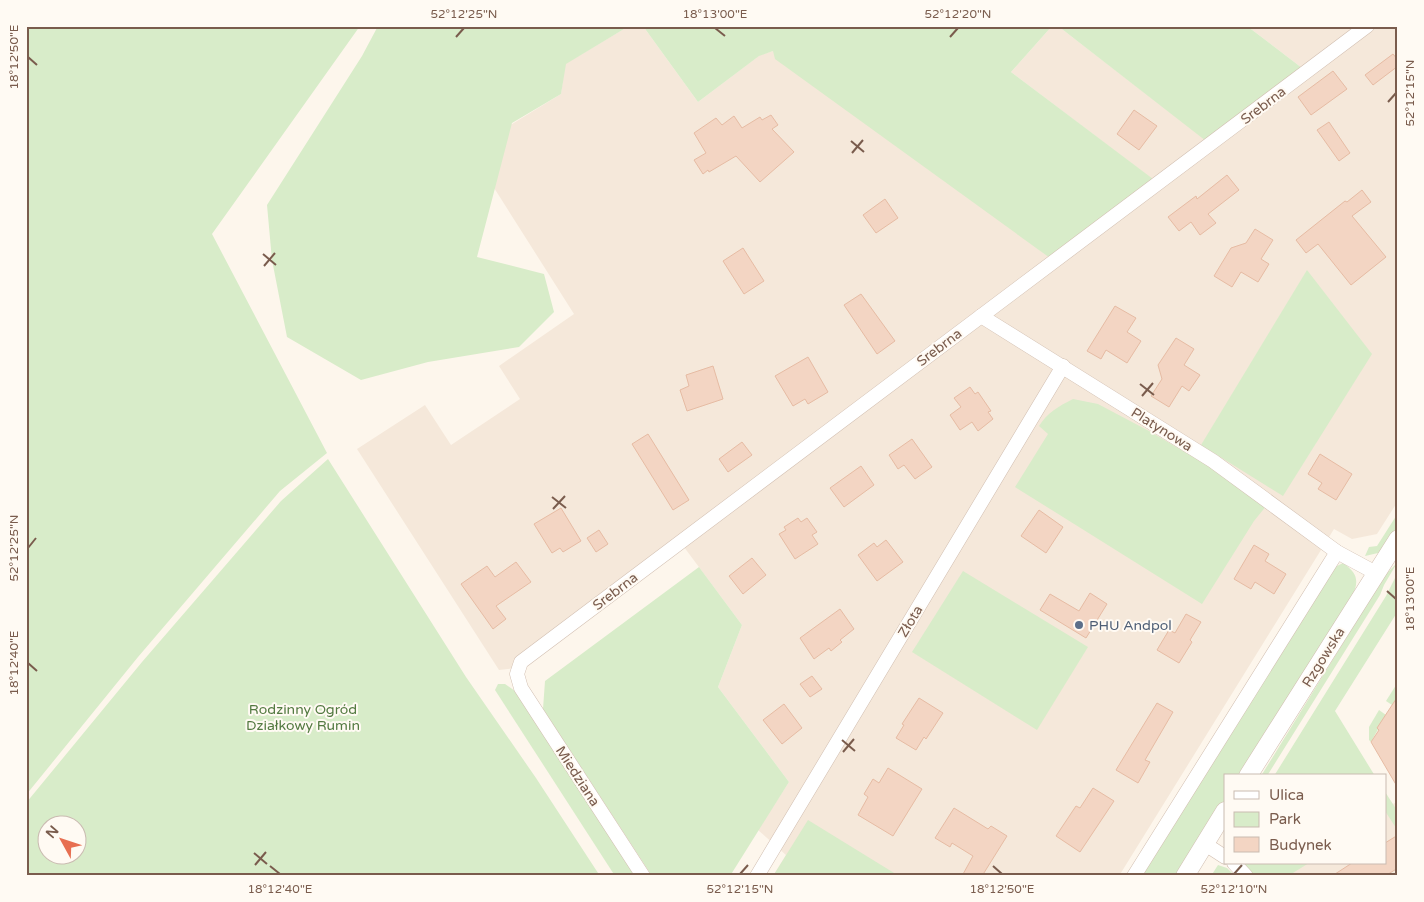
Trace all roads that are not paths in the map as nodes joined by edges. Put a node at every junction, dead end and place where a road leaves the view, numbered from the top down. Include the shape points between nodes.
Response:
1 (1367, 26) edge
2 (981, 316) junction
3 (1063, 366) junction
4 (1398, 540) edge
5 (1337, 552) junction
6 (1376, 573) junction
7 (518, 674) joint
8 (1249, 774) edge
9 (1224, 813) edge
10 (1205, 844) junction
11 (1224, 856) edge
12 (1235, 864) edge
13 (643, 876) edge
14 (758, 876) edge
15 (1134, 876) edge
16 (1185, 876) edge
17 (1246, 876) edge

1 - 2 street, Srebrna
2 - 3 street, Platynowa
2 - 7 street, Srebrna via 521,662
3 - 5 street, Platynowa via 1213,461
3 - 14 street, Złota
4 - 6 street, Rzgowska
5 - 6 street, Platynowa
5 - 15 street
6 - 8 street, Rzgowska
7 - 13 street, Miedziana via 521,688
9 - 10 street
10 - 11 street
10 - 16 street
12 - 17 street

